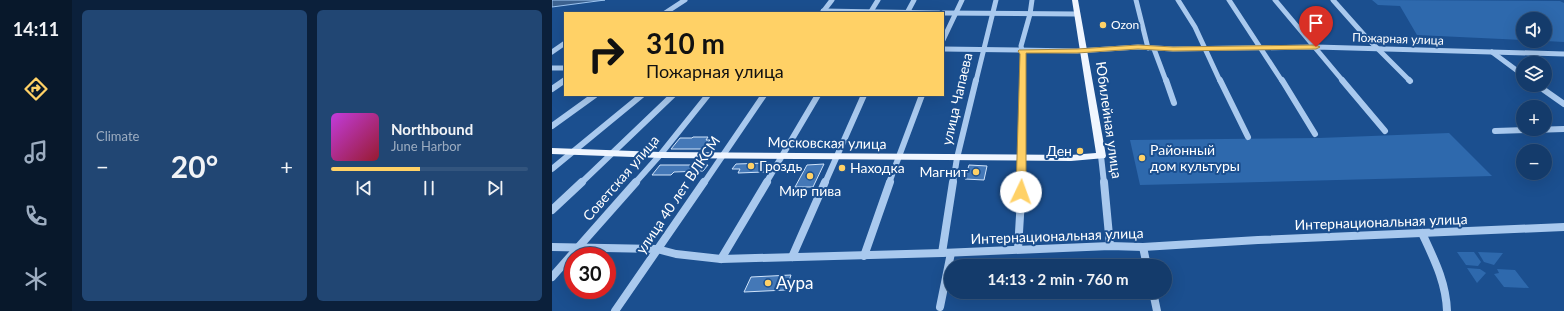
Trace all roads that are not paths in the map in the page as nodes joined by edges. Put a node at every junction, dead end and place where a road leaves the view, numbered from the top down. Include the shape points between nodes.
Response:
1 (685, 0) edge
2 (832, 0) edge
3 (878, 0) edge
4 (914, 0) edge
5 (962, 0) edge
6 (996, 0) edge
7 (1032, 0) edge
8 (1075, 0) edge
9 (1136, 0) edge
10 (1178, 0) edge
11 (1229, 0) edge
12 (1275, 0) edge
13 (1333, 0) edge
14 (667, 12) edge
15 (823, 12) edge
16 (871, 12) edge
17 (908, 12) edge
18 (944, 13) edge
19 (955, 13) junction
20 (992, 14) junction
21 (1030, 14) junction
22 (1076, 14) junction
23 (944, 38) edge
24 (564, 44) edge
25 (1316, 47) junction
26 (1204, 48) junction
27 (1262, 48) junction
28 (1377, 48) junction
29 (944, 49) edge
30 (1151, 49) junction
31 (983, 50) junction
32 (1084, 50) junction
33 (1021, 51) junction
34 (552, 52) edge
35 (1492, 52) junction
36 (1564, 54) edge
37 (552, 68) edge
38 (564, 68) edge
39 (1516, 70) edge
40 (564, 81) edge
41 (1410, 81) dead end
42 (552, 89) edge
43 (1547, 92) edge
44 (594, 96) edge
45 (641, 96) edge
46 (672, 96) edge
47 (707, 96) edge
48 (763, 96) edge
49 (817, 96) edge
50 (864, 96) edge
51 (922, 96) edge
52 (1174, 102) dead end
53 (1564, 104) edge
54 (552, 126) edge
55 (1564, 129) edge
56 (1495, 131) dead end
57 (1385, 132) dead end
58 (1315, 134) dead end
59 (1248, 138) dead end
60 (552, 151) edge
61 (572, 152) junction
62 (610, 154) junction
63 (660, 155) junction
64 (721, 156) junction
65 (782, 156) junction
66 (836, 156) junction
67 (1101, 156) junction
68 (899, 157) junction
69 (958, 158) junction
70 (1021, 158) junction
71 (552, 169) edge
72 (552, 210) edge
73 (1564, 227) edge
74 (1422, 233) junction
75 (1110, 246) junction
76 (552, 247) edge
77 (564, 247) edge
78 (578, 247) edge
79 (1144, 247) junction
80 (616, 248) edge
81 (657, 249) junction
82 (1018, 249) junction
83 (946, 253) junction
84 (864, 256) junction
85 (792, 257) junction
86 (721, 259) junction
87 (1147, 259) edge
88 (564, 263) edge
89 (552, 277) edge
90 (1154, 299) edge
91 (940, 306) dead end
92 (615, 311) edge
93 (1157, 311) edge
94 (1447, 311) edge

1 - 14 street
2 - 15 street
3 - 16 street
4 - 17 street
5 - 19 street
6 - 20 street, улица Чапаева
7 - 21 street
8 - 22 main road, Юбилейная улица
9 - 30 street
10 - 26 street via 1195,27
11 - 27 street
12 - 25 street
13 - 28 street
15 - 16 street
18 - 19 street
19 - 20 street
19 - 23 street
20 - 21 street
20 - 31 street, улица Чапаева
21 - 22 street
21 - 33 street via 1020,46
22 - 32 main road, Юбилейная улица
24 - 34 street
25 - 27 street, Пожарная улица
25 - 28 street, Пожарная улица
25 - 57 street
26 - 27 street, Пожарная улица
26 - 30 street, Пожарная улица
26 - 59 street
27 - 58 street
28 - 35 street, Пожарная улица
28 - 41 street
29 - 31 street, Пожарная улица
30 - 32 street, Пожарная улица via 1138,47
30 - 52 street
31 - 33 street, Пожарная улица
31 - 69 street, улица Чапаева
32 - 33 street, Пожарная улица
32 - 67 main road, Юбилейная улица
33 - 70 street
35 - 36 street, Пожарная улица
35 - 39 street
37 - 38 street
40 - 42 street
43 - 53 street
44 - 54 street
45 - 61 street
46 - 62 street
47 - 63 street, Советская улица
48 - 64 street, улица 40 лет ВЛКСМ
49 - 65 street
50 - 66 street
51 - 68 street
55 - 56 street
60 - 61 main road, Московская улица
61 - 62 main road, Московская улица
61 - 71 street
62 - 63 main road, Московская улица
62 - 72 street
63 - 64 main road, Московская улица
63 - 78 street, Советская улица
64 - 65 main road, Московская улица
64 - 81 street, улица 40 лет ВЛКСМ
65 - 66 main road, Московская улица
65 - 86 street
66 - 68 main road, Московская улица
66 - 85 street
67 - 70 main road, Московская улица
67 - 75 street, Юбилейная улица
68 - 69 main road, Московская улица
68 - 84 street
69 - 70 main road, Московская улица
69 - 83 street, улица Чапаева
70 - 82 street via 1023,164
73 - 74 street, Интернациональная улица
74 - 79 street, Интернациональная улица
74 - 94 street via 1442,276 1448,299
75 - 79 street, Интернациональная улица
75 - 82 street, Интернациональная улица
76 - 77 street, Интернациональная улица
79 - 87 street
80 - 81 street, Интернациональная улица
81 - 86 street, Интернациональная улица via 676,254
81 - 92 street, улица 40 лет ВЛКСМ
82 - 83 street, Интернациональная улица
83 - 84 street, Интернациональная улица
83 - 91 street, улица Чапаева via 946,282
84 - 85 street, Интернациональная улица
85 - 86 street, Интернациональная улица
88 - 89 street, Советская улица
90 - 93 street

